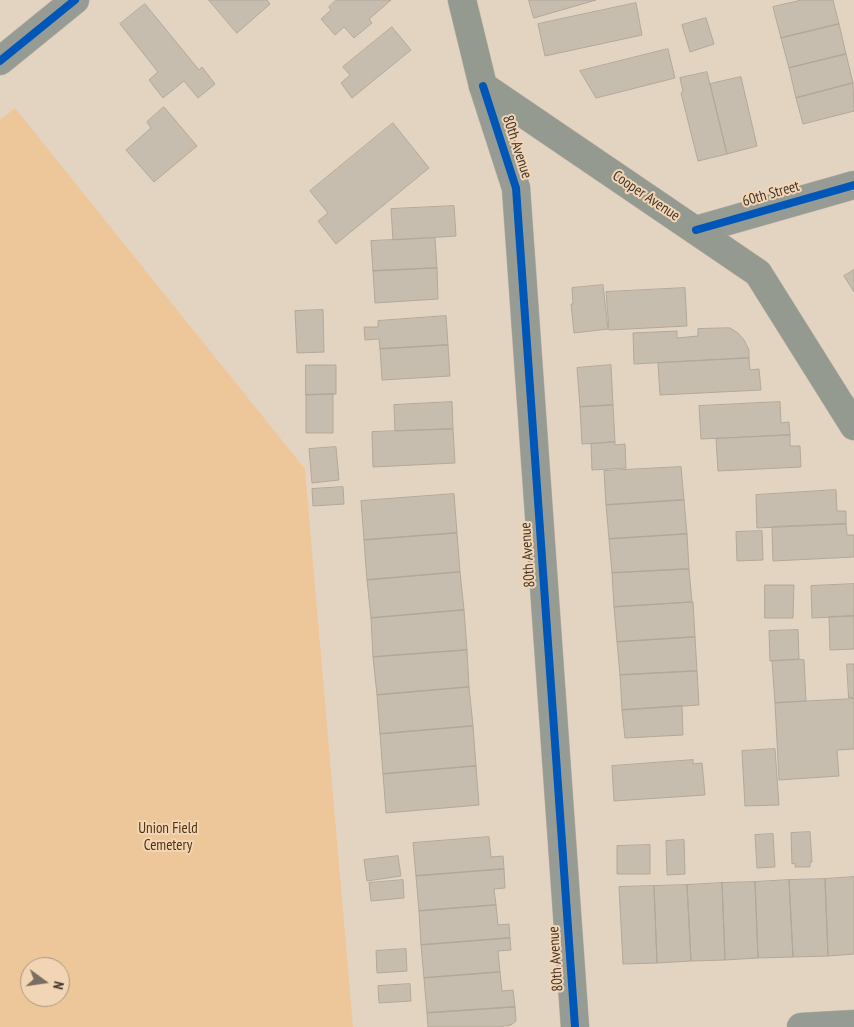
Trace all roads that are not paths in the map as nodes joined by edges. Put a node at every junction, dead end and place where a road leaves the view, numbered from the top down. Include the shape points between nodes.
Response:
1 (75, 0) edge
2 (462, 0) edge
3 (0, 61) edge
4 (483, 86) junction
5 (854, 185) edge
6 (696, 230) junction
7 (854, 426) edge
8 (854, 1024) edge
9 (575, 1027) edge
10 (801, 1027) edge

1 - 3 street
2 - 4 main road
4 - 6 main road, Cooper Avenue
4 - 9 street, 80th Avenue via 516,188
5 - 6 street, 60th Street
6 - 7 main road, Cooper Avenue via 758,273
8 - 10 street

